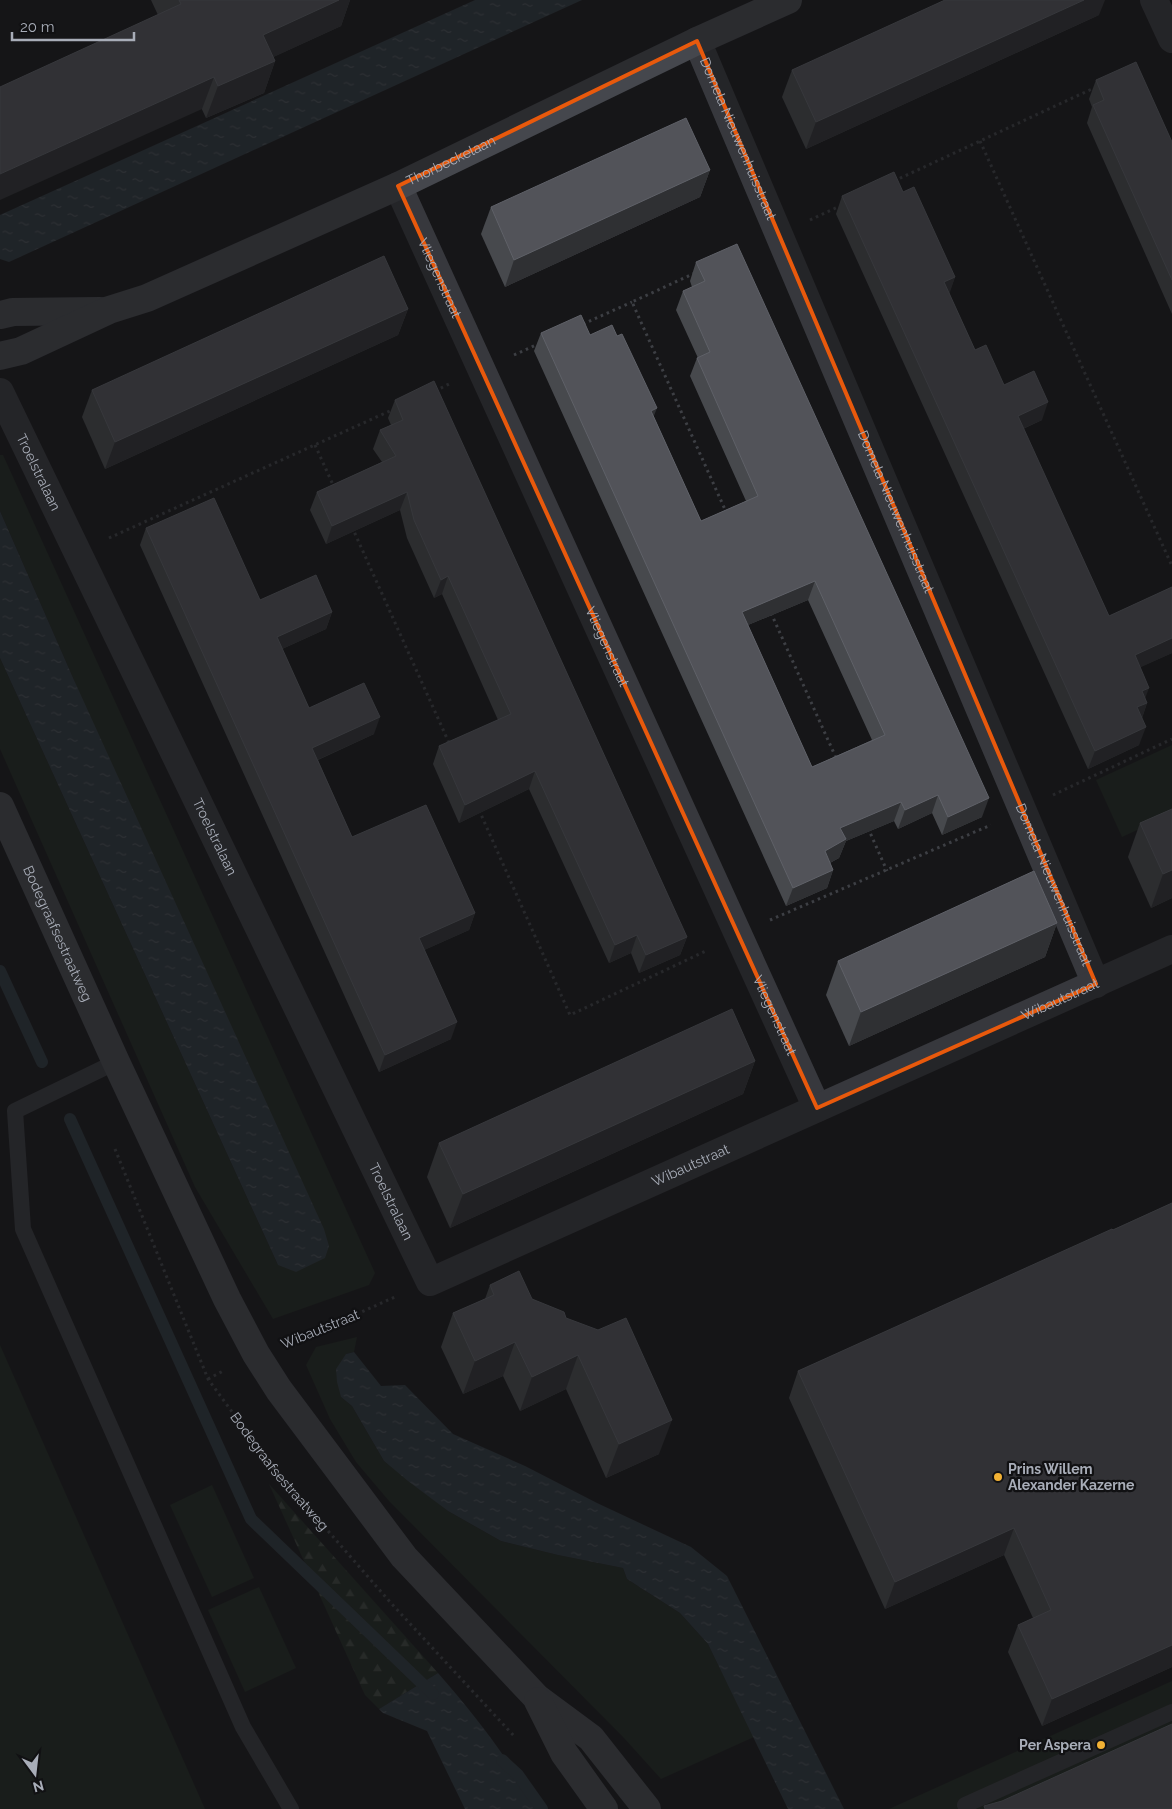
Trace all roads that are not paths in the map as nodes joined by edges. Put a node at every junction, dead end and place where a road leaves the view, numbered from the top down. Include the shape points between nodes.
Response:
1 (788, 0) edge
2 (1154, 0) edge
3 (1172, 39) edge
4 (697, 40) junction
5 (398, 186) junction
6 (109, 310) junction
7 (0, 315) edge
8 (0, 356) edge
9 (0, 392) edge
10 (0, 806) edge
11 (1172, 949) edge
12 (1096, 984) junction
13 (116, 1062) junction
14 (817, 1108) junction
15 (430, 1282) joint
16 (537, 1698) junction
17 (1172, 1712) edge
18 (965, 1805) dead end
19 (290, 1809) edge
20 (604, 1809) edge
21 (648, 1809) edge

1 - 4 main road, Thorbeckelaan
2 - 3 street
4 - 5 main road, Thorbeckelaan
4 - 12 street, Domela Nieuwenhuisstraat
5 - 6 main road, Thorbeckelaan via 147,298
5 - 14 street, Vliegenstraat
6 - 7 main road, Thorbeckelaan
6 - 8 main road, Thorbeckelaan via 21,351
9 - 15 street, Troelstralaan
10 - 13 main road, Bodegraafsestraatweg
11 - 12 street, Wibautstraat
12 - 14 street, Wibautstraat
13 - 16 main road, Bodegraafsestraatweg via 223,1290 279,1390 404,1557
13 - 19 lane via 15,1111 23,1228 243,1727
14 - 15 street, Wibautstraat
16 - 20 main road, Bodegraafsestraatweg via 564,1753
16 - 21 main road, Bodegraafsestraatweg via 590,1738
17 - 18 lane

